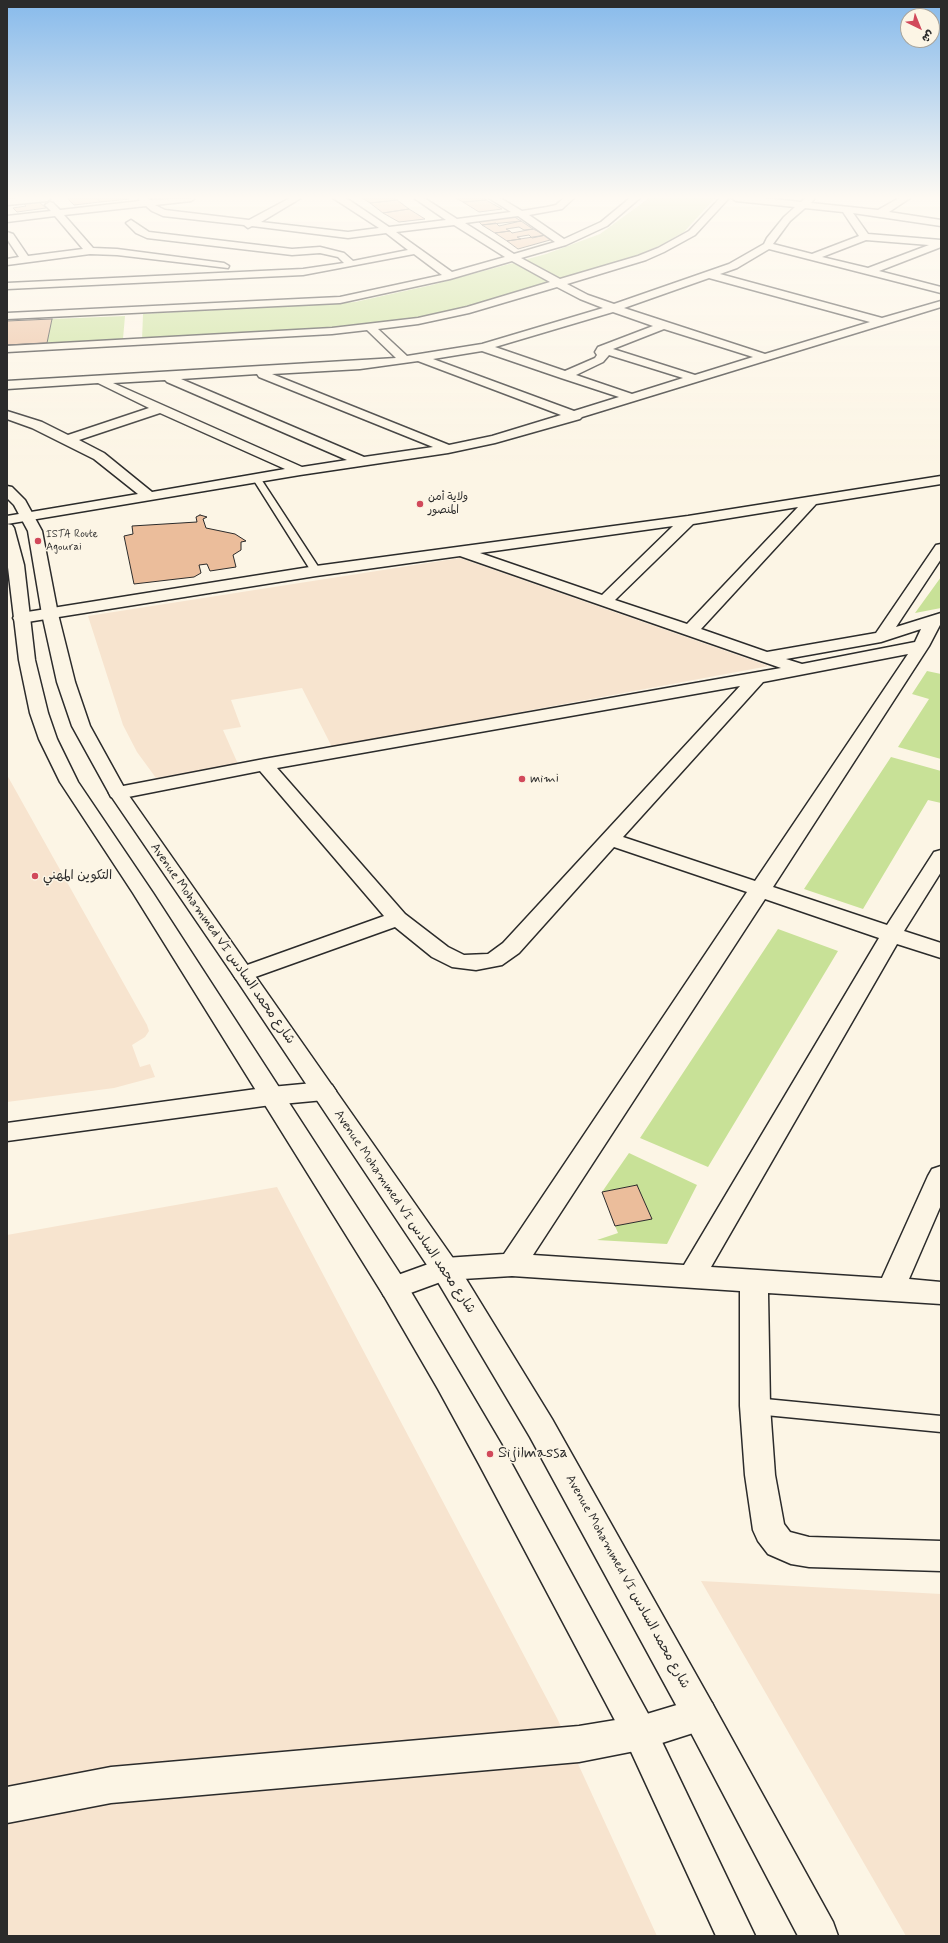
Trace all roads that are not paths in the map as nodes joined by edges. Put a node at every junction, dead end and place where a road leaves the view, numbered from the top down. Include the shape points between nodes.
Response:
1 (145, 289) edge
2 (401, 289) edge
3 (541, 289) edge
4 (568, 289) edge
5 (671, 289) edge
6 (761, 289) edge
7 (941, 304) edge
8 (614, 308) junction
9 (136, 311) junction
10 (7, 316) edge
11 (882, 322) junction
12 (663, 326) junction
13 (370, 328) junction
14 (483, 347) junction
15 (602, 349) junction
16 (7, 350) edge
17 (764, 357) junction
18 (418, 358) junction
19 (404, 360) junction
20 (258, 372) junction
21 (565, 375) junction
22 (167, 377) junction
23 (694, 378) junction
24 (99, 380) junction
25 (7, 385) edge
26 (633, 398) junction
27 (162, 408) junction
28 (7, 415) edge
29 (576, 416) junction
30 (68, 439) junction
31 (448, 449) junction
32 (361, 461) junction
33 (300, 471) junction
34 (257, 479) junction
35 (941, 480) edge
36 (7, 490) edge
37 (150, 497) junction
38 (813, 499) junction
39 (7, 520) edge
40 (688, 520) junction
41 (18, 522) edge
42 (941, 548) edge
43 (462, 552) junction
44 (11, 566) edge
45 (316, 571) junction
46 (604, 601) junction
47 (50, 614) junction
48 (21, 618) junction
49 (938, 618) edge
50 (690, 631) junction
51 (881, 636) junction
52 (921, 646) junction
53 (766, 657) junction
54 (801, 669) junction
55 (757, 678) junction
56 (264, 766) junction
57 (118, 793) junction
58 (610, 839) junction
59 (941, 856) edge
60 (760, 890) junction
61 (398, 919) junction
62 (892, 934) junction
63 (941, 951) edge
64 (244, 974) junction
65 (324, 1091) junction
66 (271, 1096) junction
67 (7, 1132) edge
68 (941, 1176) edge
69 (512, 1266) junction
70 (445, 1269) junction
71 (692, 1276) junction
72 (754, 1280) junction
73 (394, 1288) junction
74 (890, 1289) junction
75 (941, 1293) edge
76 (755, 1406) junction
77 (941, 1424) edge
78 (941, 1556) edge
79 (700, 1715) junction
80 (640, 1733) junction
81 (7, 1805) edge
82 (736, 1936) edge
83 (819, 1936) edge

1 - 9 street
2 - 9 street via 340,300
3 - 13 street via 469,310
4 - 8 street
5 - 8 street
6 - 11 street
7 - 11 street
8 - 12 street
8 - 14 street
9 - 10 street
11 - 17 street
12 - 15 street
12 - 17 street
13 - 16 street
13 - 19 street
14 - 18 street
14 - 21 street
15 - 21 street via 603,355 599,360
15 - 23 street
17 - 23 street
18 - 19 street
18 - 29 street
19 - 20 street
20 - 22 street
20 - 31 street
21 - 26 street
22 - 24 street
22 - 32 street
23 - 26 street
24 - 25 street
24 - 27 street
26 - 29 street
27 - 30 street
27 - 33 street
28 - 30 street
29 - 31 street via 495,439
30 - 37 street via 99,456
31 - 32 street
32 - 33 street
33 - 34 street
34 - 37 street
34 - 45 lane
35 - 38 street
36 - 41 street, Avenue Mohammed VI شارع محمد السادس via 20,502
37 - 41 street
38 - 40 street
38 - 50 street
39 - 41 street
40 - 43 street
40 - 46 street
41 - 44 street, Avenue Mohammed VI شارع محمد السادس
41 - 47 street, Avenue Mohammed VI شارع محمد السادس via 39,546
42 - 51 street
43 - 45 street
43 - 46 street
44 - 48 street, Avenue Mohammed VI شارع محمد السادس
45 - 47 street
46 - 50 street
47 - 48 street
47 - 57 street, Avenue Mohammed VI شارع محمد السادس via 66,682 81,726
48 - 66 street, Avenue Mohammed VI شارع محمد السادس via 39,713 48,739 69,782 143,892
49 - 51 street
49 - 52 street
50 - 53 street
51 - 53 street
52 - 54 street
52 - 60 street
53 - 54 street
54 - 55 street
55 - 56 street
55 - 58 street
56 - 57 street
56 - 61 street
57 - 64 street, Avenue Mohammed VI شارع محمد السادس
58 - 60 street
58 - 61 street via 511,948 494,960 460,962 440,952
59 - 62 street
60 - 62 street
60 - 69 street
61 - 64 street
62 - 63 street
62 - 71 street
64 - 65 street, Avenue Mohammed VI شارع محمد السادس
65 - 66 street
65 - 70 street, Avenue Mohammed VI شارع محمد السادس
66 - 67 street
66 - 73 street, Avenue Mohammed VI شارع محمد السادس
68 - 74 street
69 - 70 street
69 - 71 street
70 - 73 street
70 - 79 street, Avenue Mohammed VI شارع محمد السادس via 541,1428
71 - 72 street
72 - 74 street
72 - 76 street
73 - 80 street, Avenue Mohammed VI شارع محمد السادس via 490,1454
74 - 75 street
76 - 77 lane
76 - 78 street via 760,1475 769,1530 779,1543 791,1549 809,1552
79 - 80 street
79 - 83 street, Avenue Mohammed VI شارع محمد السادس
80 - 81 street via 579,1744 111,1785
80 - 82 street, Avenue Mohammed VI شارع محمد السادس

